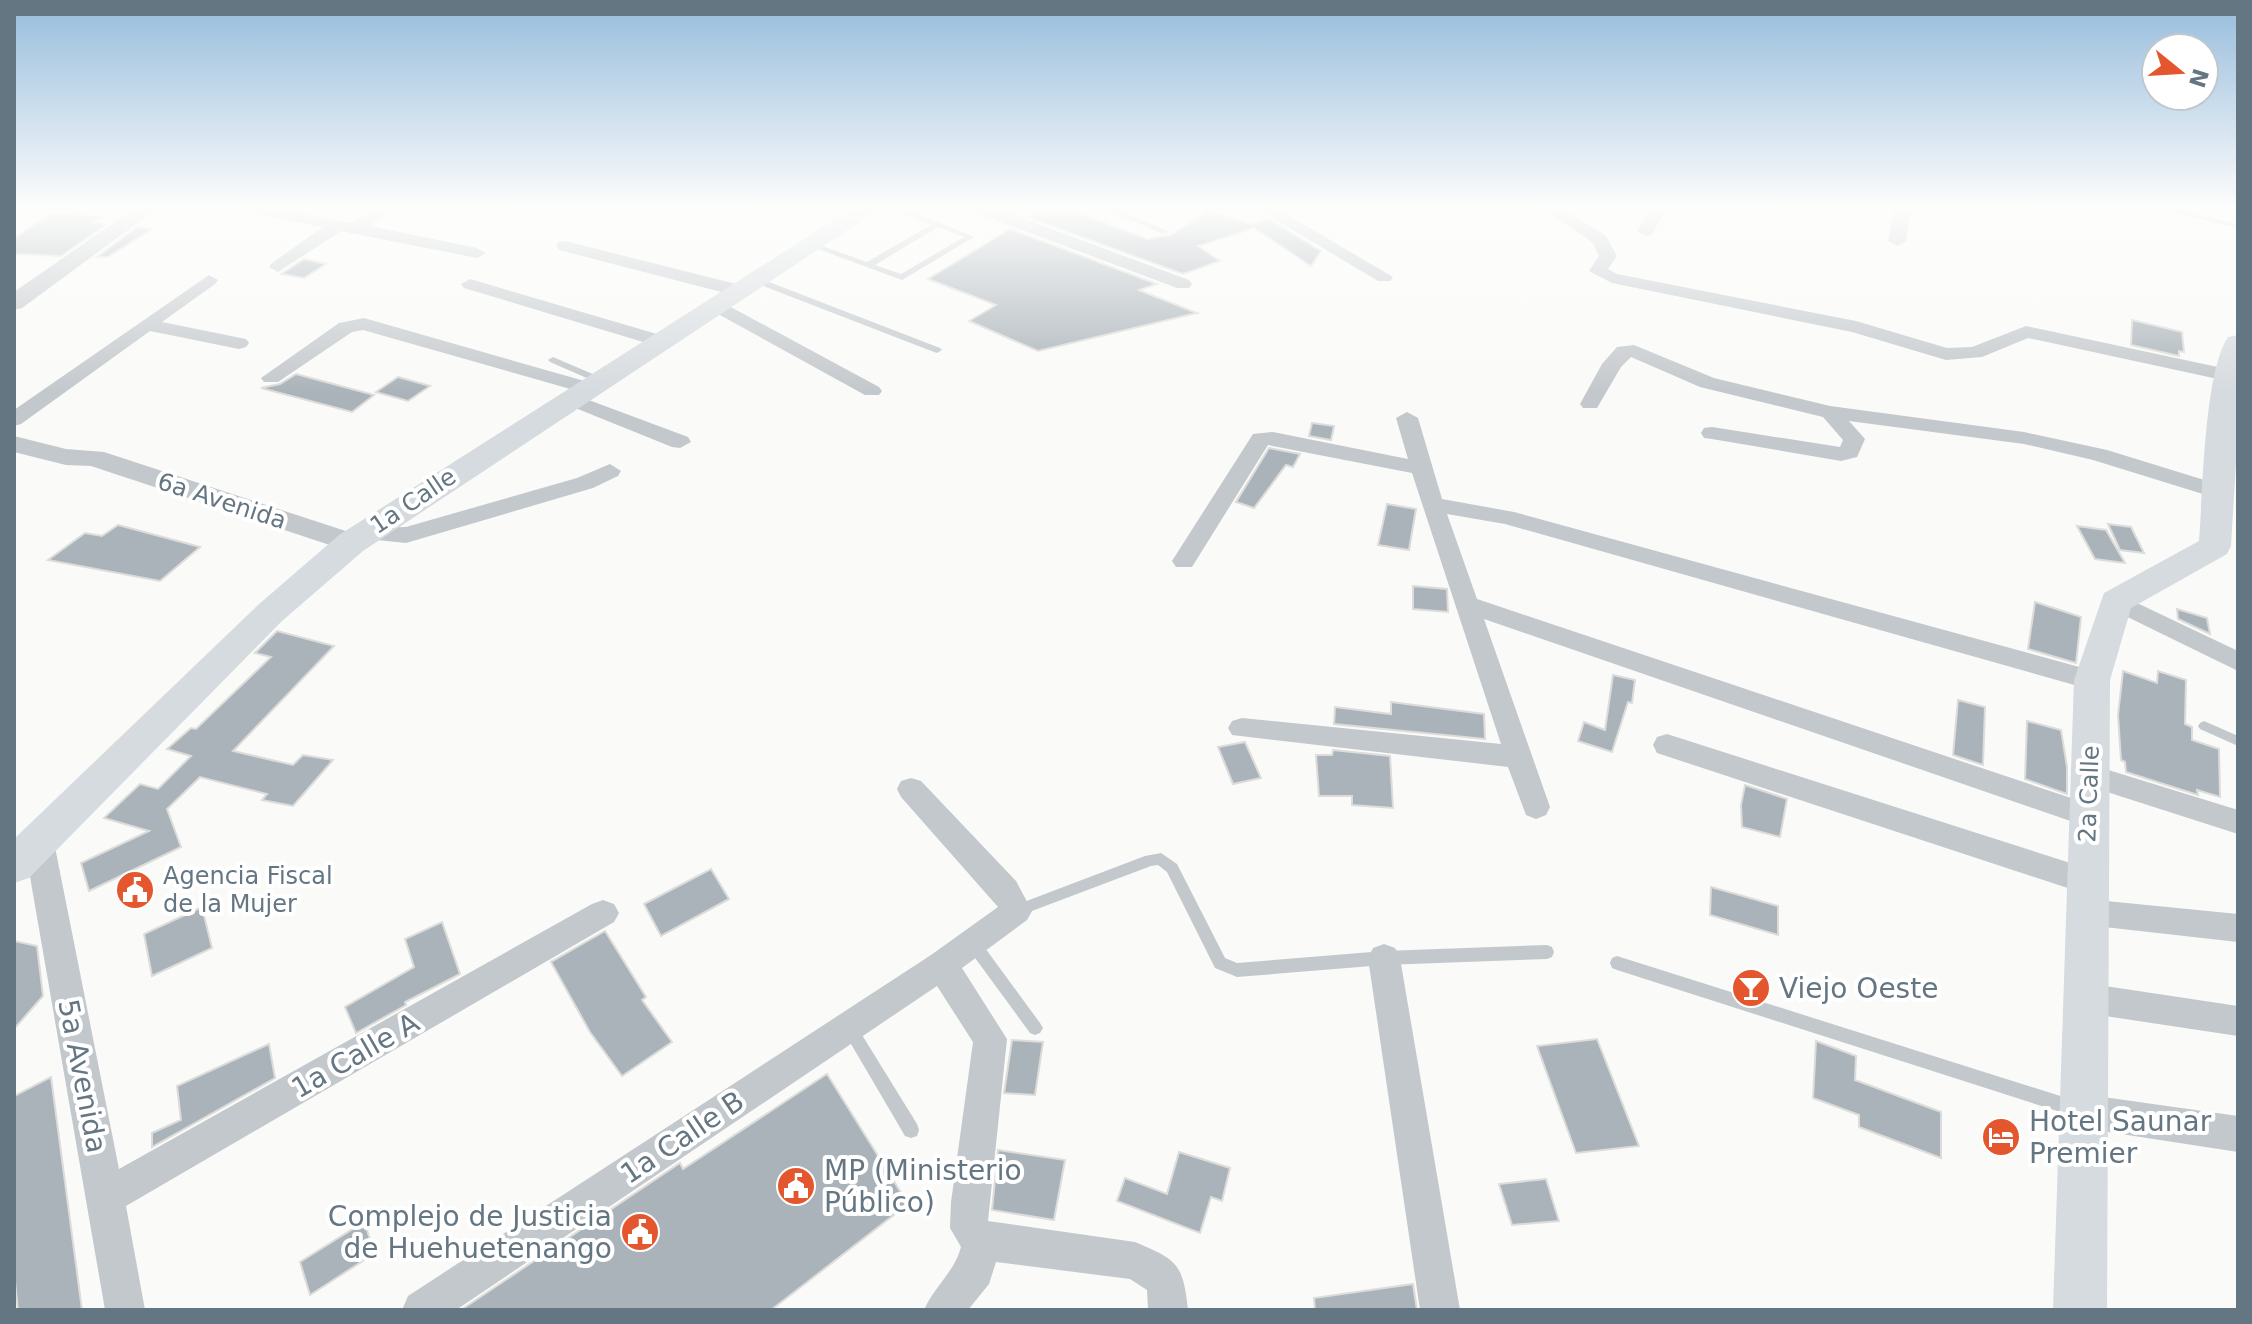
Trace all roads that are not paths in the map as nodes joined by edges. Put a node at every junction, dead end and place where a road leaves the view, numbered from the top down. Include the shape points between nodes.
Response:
1 (52, 270) edge
2 (58, 270) edge
3 (653, 270) edge
4 (771, 270) edge
5 (882, 270) edge
6 (914, 270) edge
7 (1145, 270) edge
8 (1371, 270) edge
9 (1599, 270) edge
10 (1384, 277) dead end
11 (209, 280) dead end
12 (470, 284) dead end
13 (1183, 284) dead end
14 (736, 292) junction
15 (14, 300) edge
16 (147, 325) junction
17 (660, 341) junction
18 (239, 343) dead end
19 (937, 350) dead end
20 (553, 360) dead end
21 (2234, 364) edge
22 (271, 378) dead end
23 (586, 389) junction
24 (872, 391) dead end
25 (1590, 404) dead end
26 (1830, 412) junction
27 (1407, 418) dead end
28 (14, 423) edge
29 (1712, 433) dead end
30 (2230, 438) edge
31 (680, 442) dead end
32 (14, 444) edge
33 (94, 458) junction
34 (1421, 468) junction
35 (610, 471) dead end
36 (2219, 492) junction
37 (1432, 504) junction
38 (358, 538) junction
39 (1184, 561) dead end
40 (2116, 601) junction
41 (1466, 604) junction
42 (2238, 662) edge
43 (2092, 680) junction
44 (2204, 726) dead end
45 (1242, 728) dead end
46 (2238, 741) edge
47 (1667, 745) dead end
48 (1519, 757) junction
49 (2089, 775) junction
50 (911, 789) dead end
51 (1536, 807) dead end
52 (2088, 815) junction
53 (2238, 822) edge
54 (39, 842) junction
55 (14, 866) edge
56 (2086, 897) junction
57 (1016, 911) junction
58 (603, 913) dead end
59 (2238, 928) edge
60 (972, 942) junction
61 (1547, 952) dead end
62 (1384, 958) junction
63 (1617, 963) dead end
64 (942, 965) junction
65 (2085, 998) junction
66 (2238, 1021) edge
67 (849, 1026) junction
68 (1035, 1028) dead end
69 (2082, 1111) junction
70 (911, 1130) dead end
71 (2238, 1134) edge
72 (106, 1197) junction
73 (981, 1241) junction
74 (125, 1310) edge
75 (422, 1310) edge
76 (944, 1310) edge
77 (1168, 1310) edge
78 (1440, 1310) edge
79 (2080, 1310) edge

1 - 15 street
2 - 15 street
3 - 14 street
4 - 14 main road, 1a Calle
5 - 6 lane via 902,277
7 - 13 street
8 - 10 street
9 - 21 street via 1612,278 1856,327 1946,354 1975,353 2026,332
11 - 16 street
12 - 17 street
14 - 17 main road, 1a Calle
14 - 19 lane
14 - 24 street
16 - 18 street
16 - 28 street
17 - 23 main road, 1a Calle
20 - 23 lane
21 - 30 main road
22 - 23 street via 346,327 364,324
23 - 31 street
23 - 38 main road, 1a Calle
25 - 26 street via 1612,364 1624,351 1634,351 1707,383
26 - 29 street via 1854,439 1849,452 1827,453
26 - 36 street via 2024,438
27 - 34 street
28 - 33 street, 6a Avenida via 82,446
30 - 36 main road
32 - 33 street, 6a Avenida
33 - 38 street, 6a Avenida
34 - 37 street
34 - 39 street via 1261,439
35 - 38 street via 406,535
36 - 40 main road via 2215,546
37 - 41 street
37 - 43 street via 1506,517
38 - 54 main road, 1a Calle via 270,613
40 - 42 street
40 - 43 main road, 2a Calle
41 - 48 street
41 - 52 street
43 - 49 main road, 2a Calle
44 - 46 lane
45 - 48 street
47 - 56 street
48 - 51 street
49 - 52 main road, 2a Calle
49 - 53 street
50 - 57 street via 1005,890
52 - 56 main road, 2a Calle
54 - 55 main road, 1a Calle
54 - 72 street, 5a Avenida
56 - 59 street
56 - 65 main road, 2a Calle
57 - 60 street, 1a Calle B
57 - 62 lane via 1161,859 1172,868 1220,963 1237,970
58 - 72 street, 1a Calle A
60 - 64 street, 1a Calle B
60 - 68 lane
61 - 62 lane
62 - 78 street
63 - 69 lane
64 - 67 street, 1a Calle B
64 - 73 street via 990,1039 970,1202 969,1228
65 - 66 street
65 - 69 main road, 2a Calle
67 - 70 lane
67 - 75 street, 1a Calle B
69 - 71 street
69 - 79 main road, 2a Calle
72 - 74 street, 5a Avenida
73 - 76 street via 975,1270
73 - 77 street via 1135,1261 1165,1279

